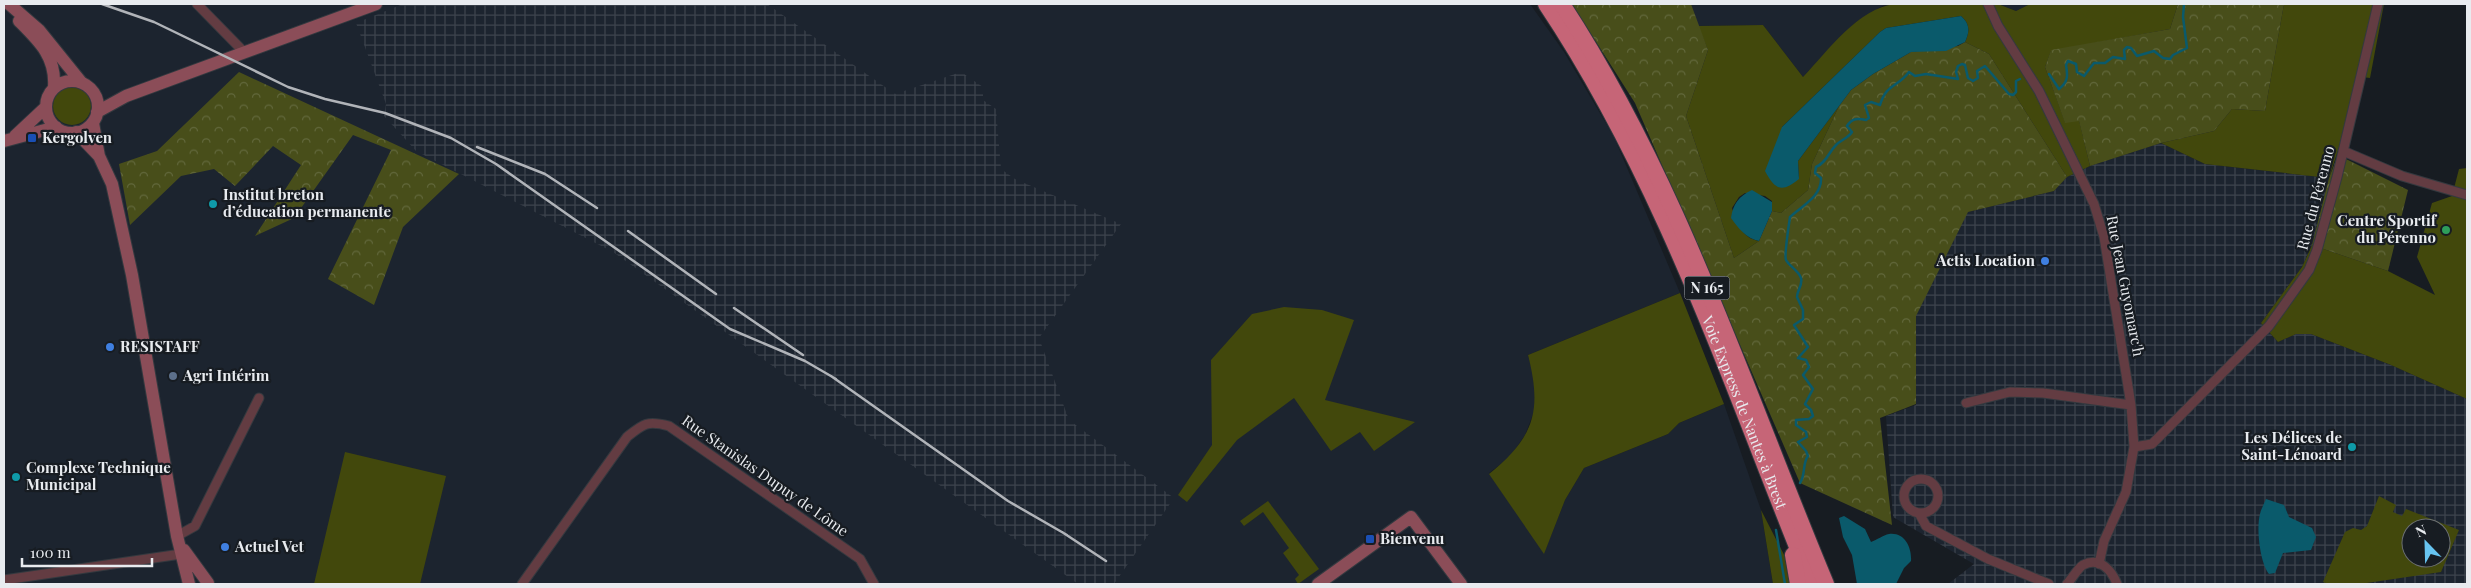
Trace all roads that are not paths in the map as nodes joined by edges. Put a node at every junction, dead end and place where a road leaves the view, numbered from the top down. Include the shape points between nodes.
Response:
1 (9, 4) edge
2 (197, 4) edge
3 (376, 4) edge
4 (1546, 4) edge
5 (1562, 4) edge
6 (1988, 4) edge
7 (2378, 4) edge
8 (4, 9) edge
9 (244, 52) junction
10 (81, 82) junction
11 (54, 87) junction
12 (95, 94) junction
13 (126, 96) junction
14 (46, 107) junction
15 (95, 117) junction
16 (56, 128) junction
17 (76, 132) junction
18 (8, 140) edge
19 (2343, 151) junction
20 (99, 156) junction
21 (2467, 195) edge
22 (259, 398) dead end
23 (1966, 403) dead end
24 (2132, 405) junction
25 (2134, 447) junction
26 (1919, 513) dead end
27 (1793, 538) junction
28 (179, 545) junction
29 (2099, 564) junction
30 (4, 580) edge
31 (189, 584) edge
32 (207, 584) edge
33 (522, 584) edge
34 (874, 584) edge
35 (1318, 584) edge
36 (1460, 584) edge
37 (1798, 584) edge
38 (1812, 584) edge
39 (1826, 584) edge
40 (2049, 584) edge
41 (2067, 584) edge
42 (2117, 584) edge

1 - 10 main road via 40,30
2 - 9 street
3 - 9 main road
4 - 27 highway, Voie Express de Nantes à Brest / N 165 via 1611,112 1656,202
5 - 39 highway, Voie Express de Nantes à Brest / N 165 via 1622,105 1671,206
6 - 24 street, Rue Jean Guyomarc'h via 2039,91 2100,222
7 - 19 street, Rue du Pérenno
8 - 11 main road via 28,30 51,59 55,71
9 - 13 main road
10 - 11 main road via 67,81
10 - 12 main road
11 - 14 main road
12 - 13 main road
12 - 15 main road
13 - 15 main road
14 - 16 main road via 47,115
14 - 18 main road
15 - 17 main road via 82,131
15 - 20 main road
16 - 17 main road
16 - 18 main road
17 - 20 main road
19 - 21 street via 2402,176
19 - 25 street, Rue du Pérenno via 2317,250 2296,291 2269,326 2160,437 2152,444
20 - 28 main road via 112,184 132,275
22 - 28 street via 196,526
23 - 24 street via 2010,392 2043,393
24 - 25 street, Rue Jean Guyomarc'h
25 - 29 street, Rue Jean Guyomarc'h via 2126,492 2104,541
26 - 40 street via 1926,526 1988,559
27 - 37 highway
27 - 38 highway, Voie Express de Nantes à Brest / N 165
28 - 30 street
28 - 31 main road
28 - 32 main road
29 - 41 street via 2082,566
29 - 42 street via 2112,571
33 - 34 street, Rue Stanislas Dupuy de Lôme via 627,438 642,425 653,422 668,426 860,559
35 - 36 main road via 1411,517

